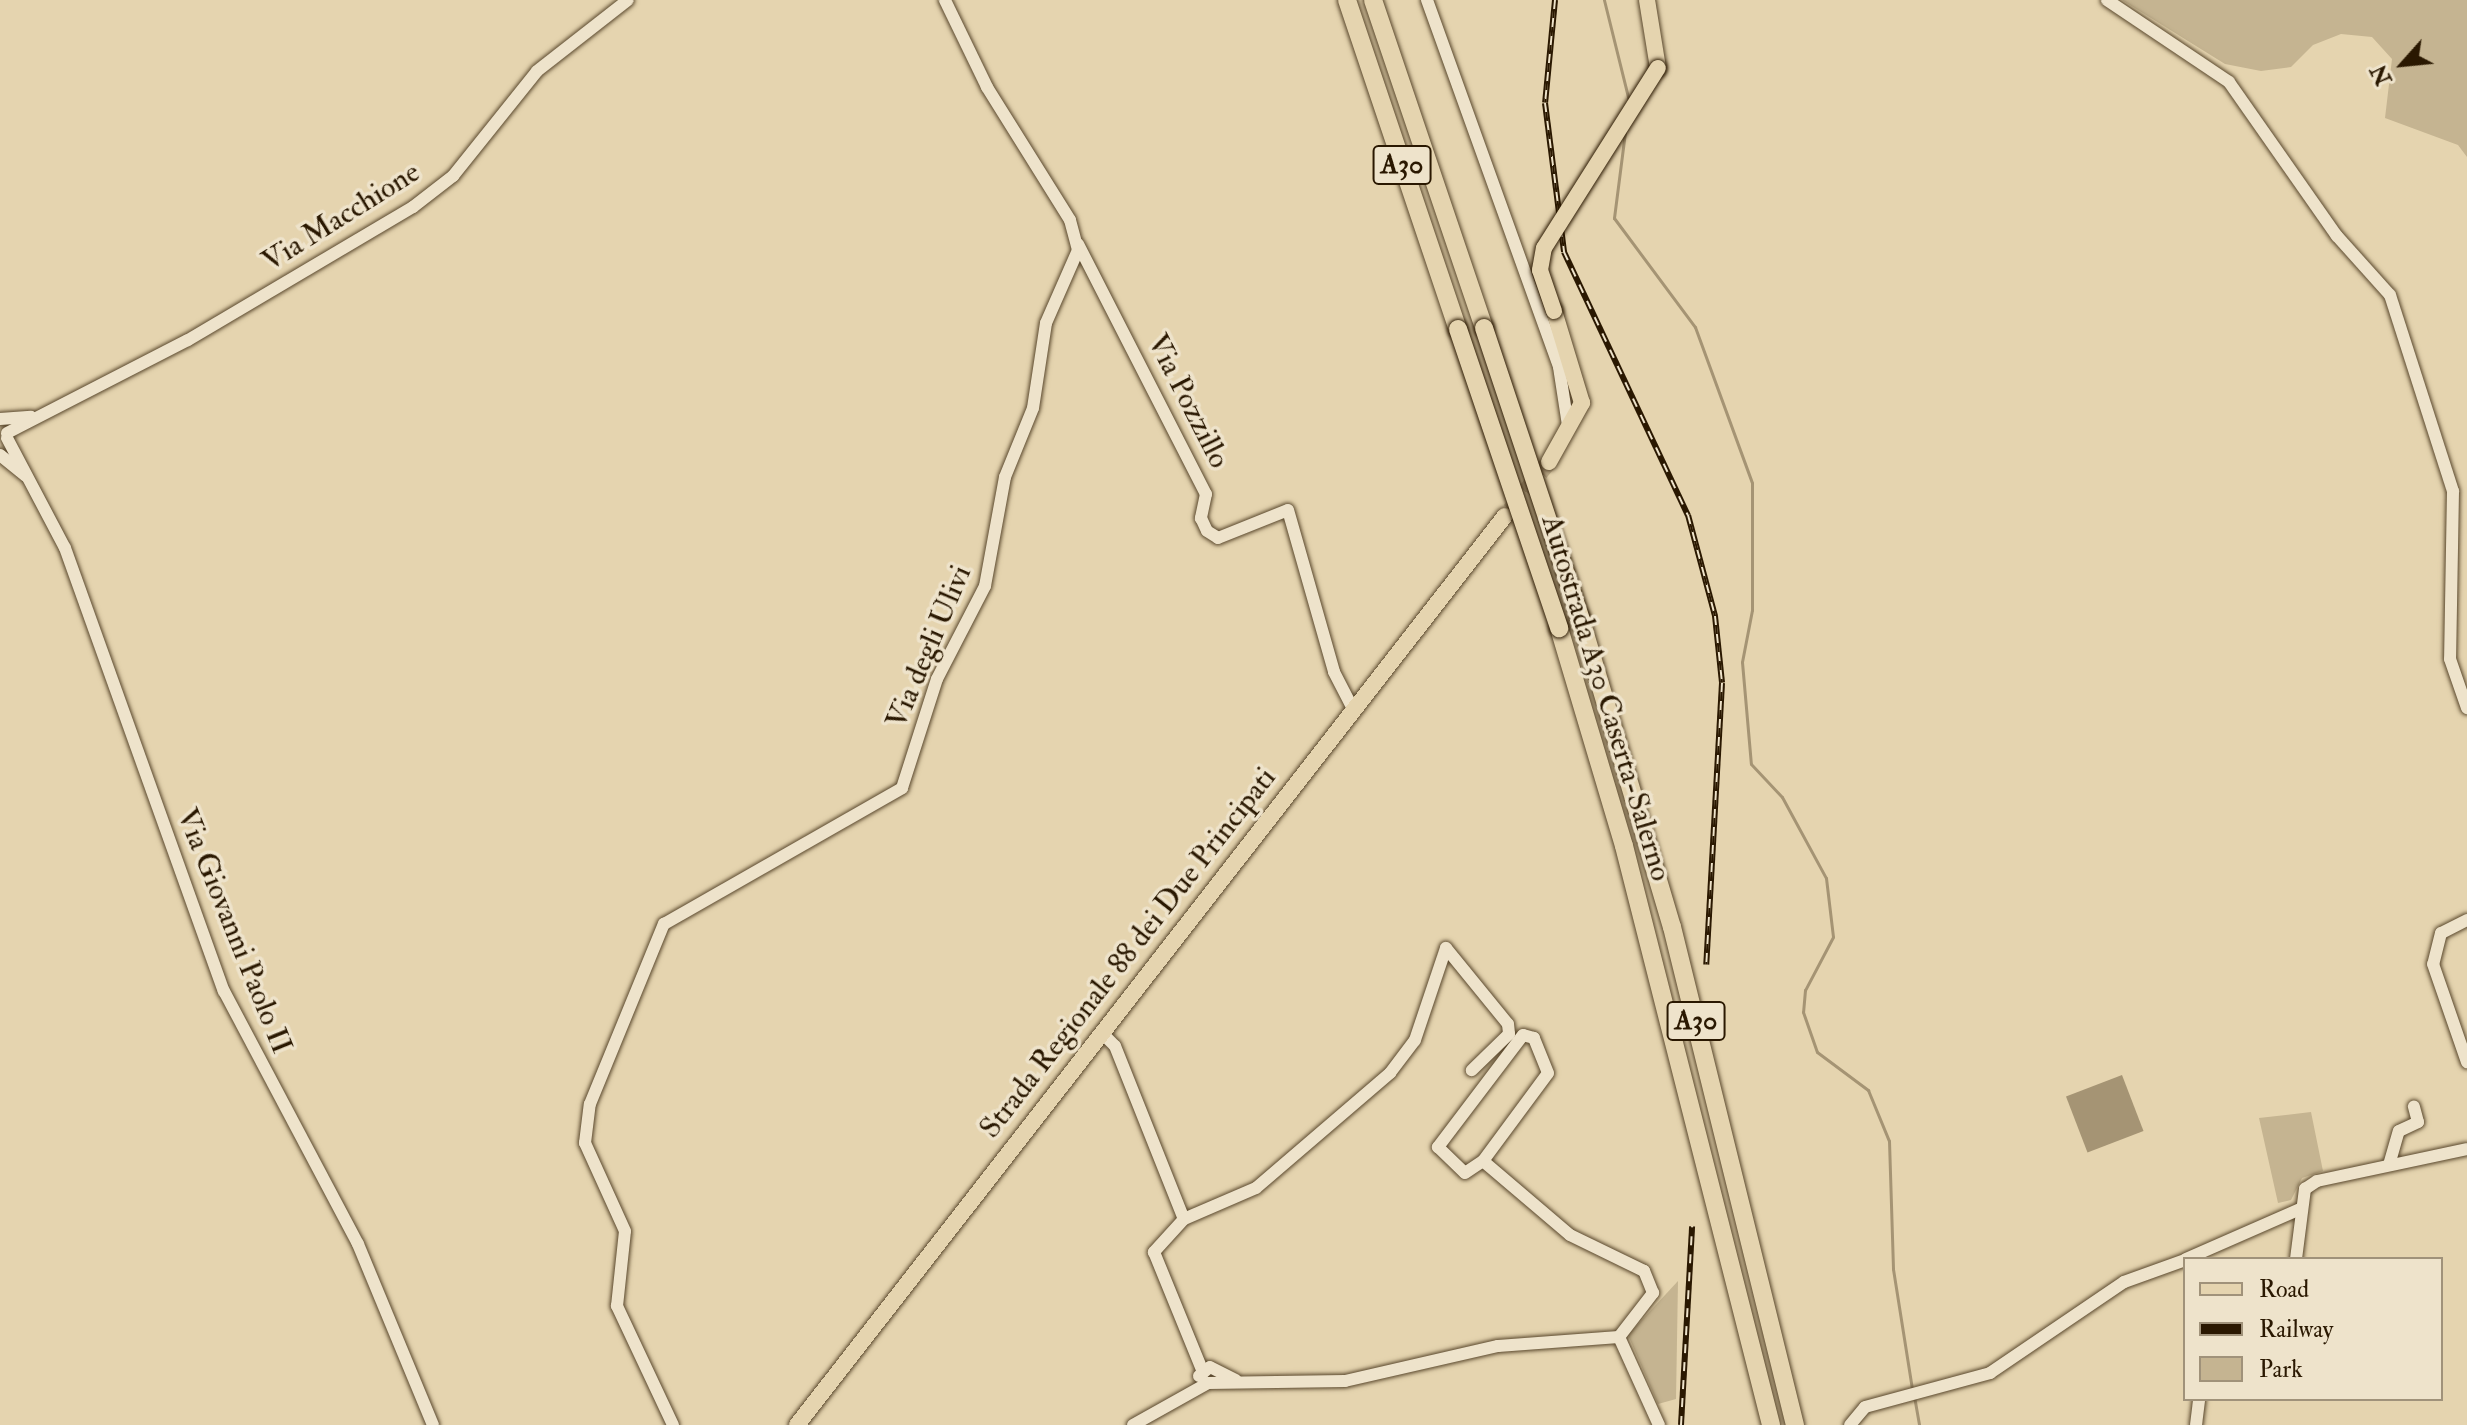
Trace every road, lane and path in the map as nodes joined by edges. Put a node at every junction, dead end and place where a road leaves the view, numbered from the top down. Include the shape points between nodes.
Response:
1 (628, 0) edge
2 (945, 0) edge
3 (1347, 0) edge
4 (1373, 0) edge
5 (1427, 0) edge
6 (1647, 0) edge
7 (2107, 0) edge
8 (1077, 241) junction
9 (34, 416) junction
10 (0, 420) edge
11 (1567, 436) junction
12 (5, 440) edge
13 (0, 455) edge
14 (1549, 462) tunnel mouth
15 (36, 488) junction
16 (1505, 516) tunnel mouth
17 (2467, 708) edge
18 (1353, 709) junction
19 (2467, 920) edge
20 (1102, 1033) junction
21 (2467, 1062) edge
22 (1472, 1070) dead end
23 (2414, 1107) dead end
24 (2467, 1149) edge
25 (1483, 1161) junction
26 (2389, 1165) junction
27 (2300, 1209) junction
28 (1184, 1219) junction
29 (2191, 1257) edge
30 (2296, 1257) edge
31 (2183, 1260) edge
32 (1619, 1337) junction
33 (1209, 1375) junction
34 (2199, 1401) edge
35 (433, 1425) edge
36 (673, 1425) edge
37 (797, 1425) edge
38 (1133, 1425) edge
39 (1659, 1425) edge
40 (1771, 1425) edge
41 (1795, 1425) edge
42 (1850, 1425) edge
43 (2196, 1425) edge

1 - 9 street, Via Macchione via 537,71 453,176 413,207 188,340
2 - 8 street
3 - 40 highway, Autostrada A30 Caserta-Salerno / A30, bridge via 1559,628 1628,861
4 - 41 highway, Autostrada A30 Caserta-Salerno / A30, bridge via 1581,620 1672,927
5 - 11 street via 1559,367
6 - 11 main road, bridge via 1658,68 1544,248 1540,270 1582,403
7 - 17 street via 2229,82 2337,236 2390,295 2453,491 2450,659
8 - 18 street, Via Pozzillo via 1206,494 1201,518 1207,531 1218,538 1288,510 1334,672
8 - 36 street, Via degli Ulivi via 1073,271 1046,323 1033,408 1005,477 985,586 937,679 902,788 664,924 590,1104 585,1143 625,1231 617,1306
9 - 10 street, Via Macchione
9 - 12 street, Via Macchione
10 - 12 street, Via Giovanni Paolo II
11 - 14 main road
12 - 15 street, Via Giovanni Paolo II
13 - 15 street
15 - 35 street, Via Giovanni Paolo II via 65,548 224,991 358,1244
16 - 18 main road, Strada Regionale 88 dei Due Principati
18 - 20 main road, Strada Regionale 88 dei Due Principati
19 - 21 street via 2441,933 2433,964
20 - 28 street via 1115,1046
20 - 37 main road, Strada Regionale 88 dei Due Principati
22 - 28 street via 1509,1034 1508,1024 1446,948 1415,1040 1390,1073 1256,1188
23 - 26 street via 2418,1122 2399,1131
24 - 26 street
25 - 25 street via 1548,1073 1534,1038 1523,1035 1438,1147 1465,1173
25 - 32 street via 1570,1235 1644,1271 1653,1293
26 - 27 street via 2317,1181 2305,1189
27 - 29 street
27 - 30 street
28 - 33 street via 1154,1252 1183,1336
31 - 42 street via 2124,1282 1990,1373 1865,1407
32 - 33 street via 1498,1346 1345,1381 1242,1383
32 - 39 street
33 - 38 street
34 - 43 street

